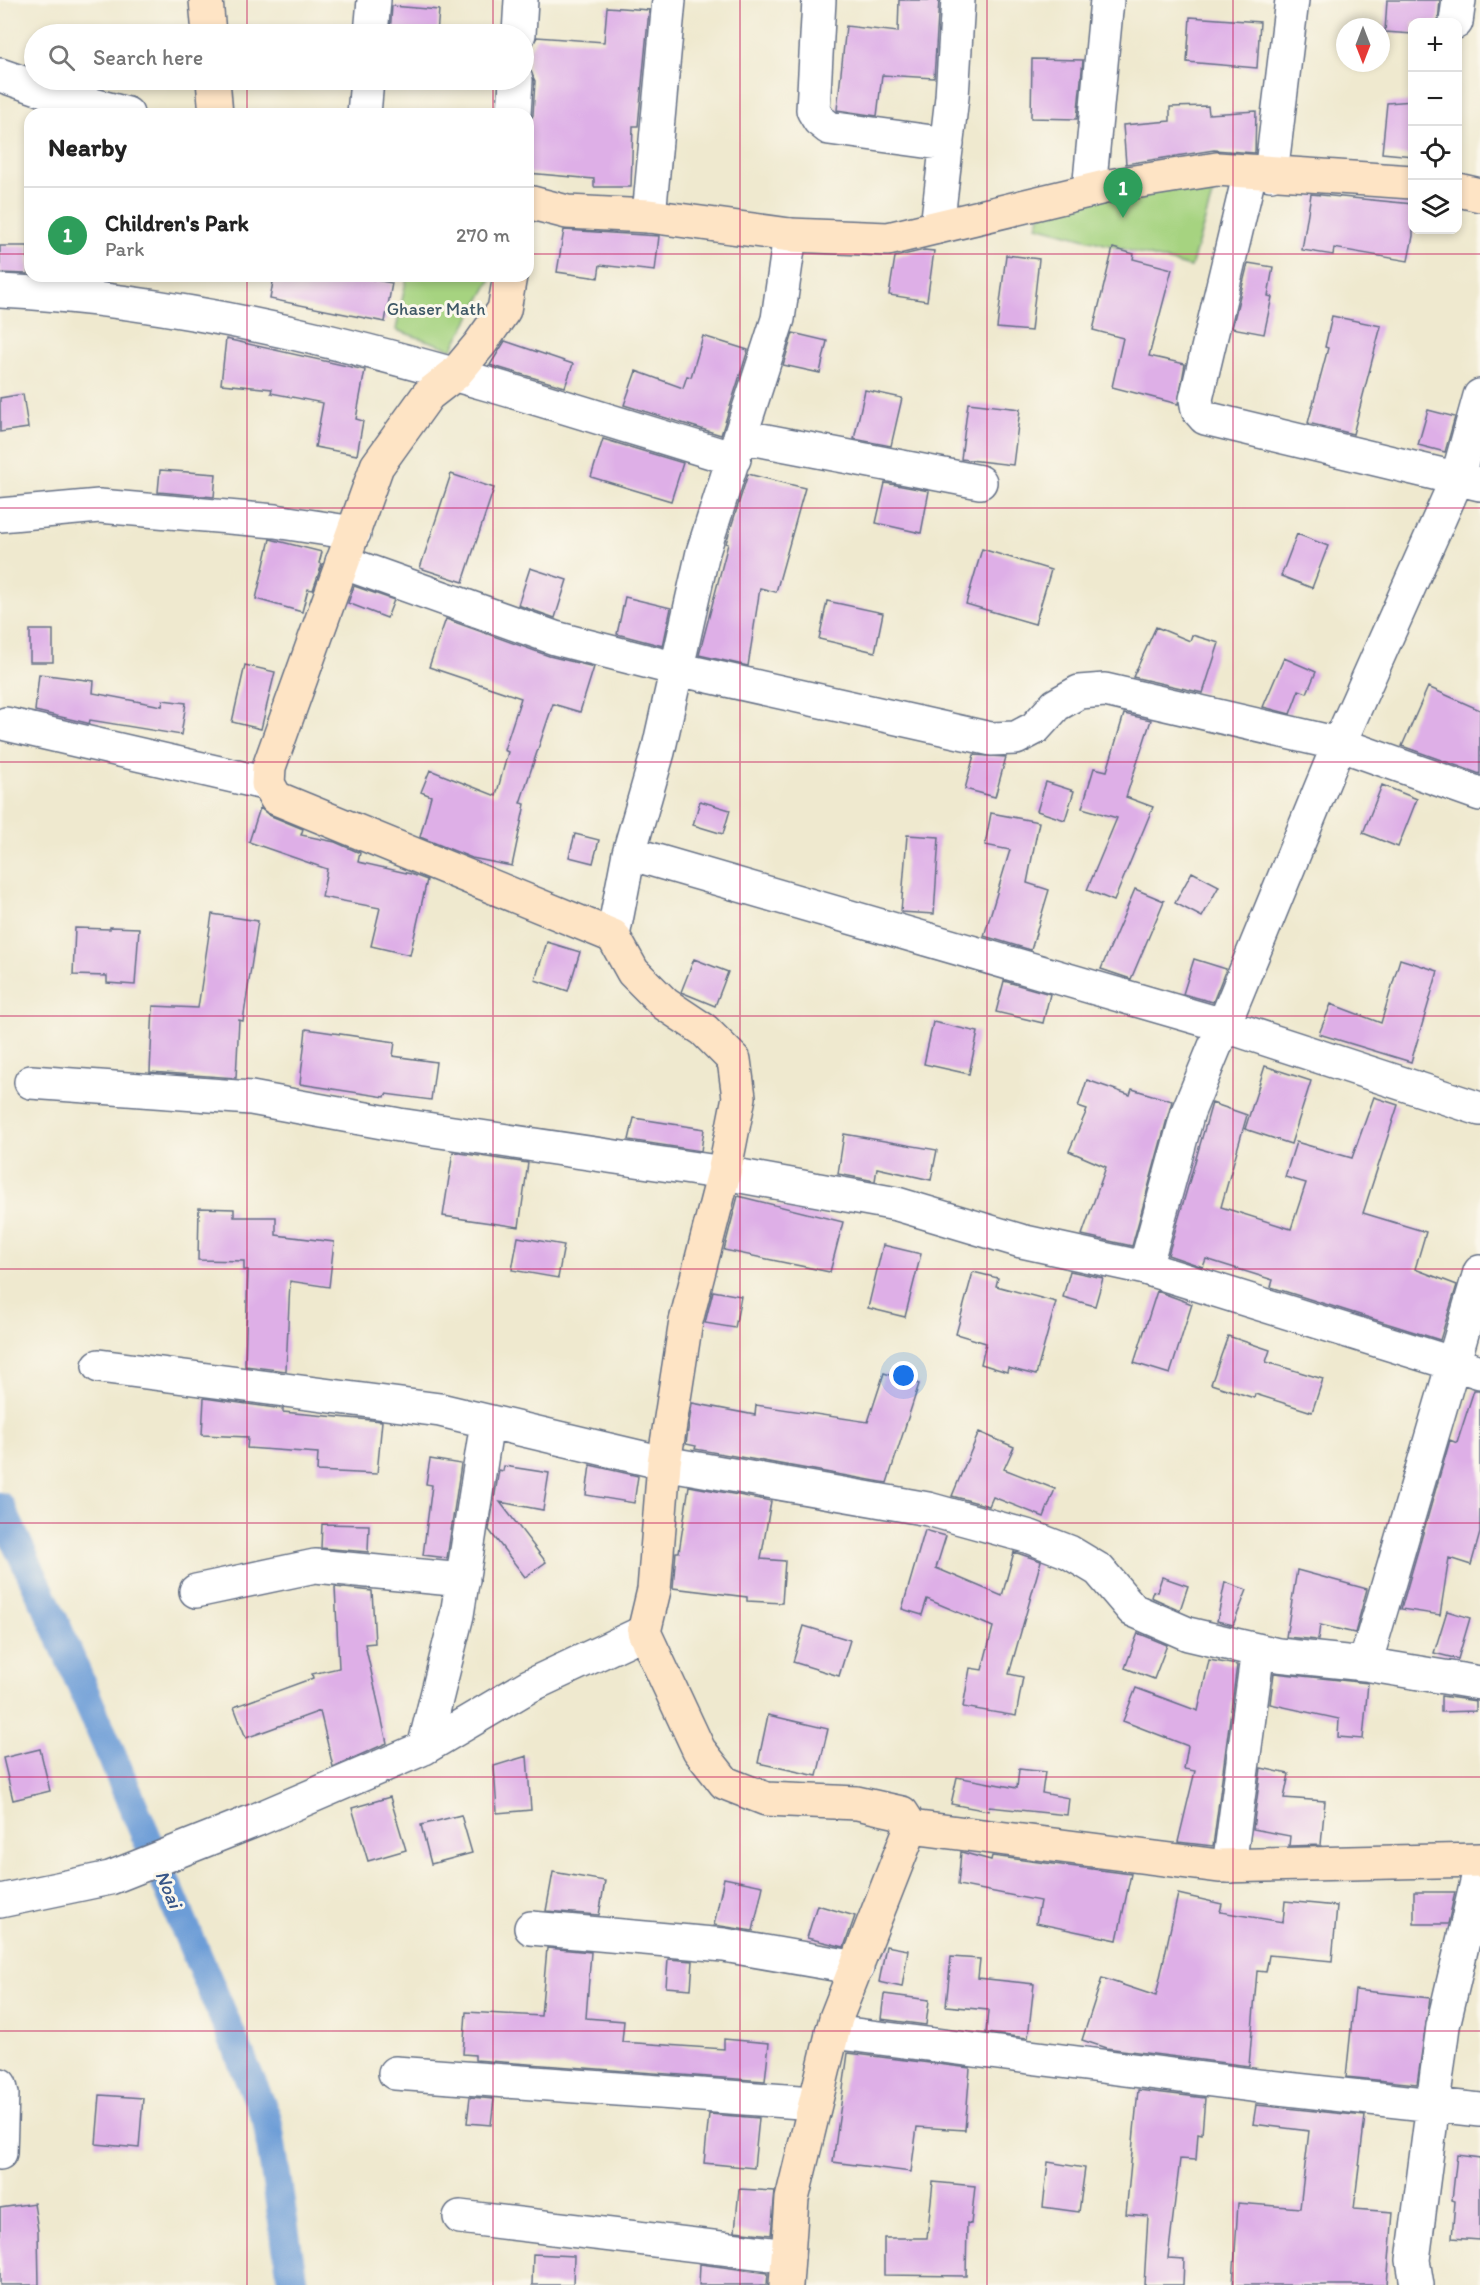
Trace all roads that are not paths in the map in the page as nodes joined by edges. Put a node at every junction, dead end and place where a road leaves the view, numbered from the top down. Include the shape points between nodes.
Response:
1 (206, 0) edge
2 (374, 0) edge
3 (522, 0) edge
4 (669, 0) edge
5 (819, 0) edge
6 (958, 0) edge
7 (1107, 0) edge
8 (1292, 0) edge
9 (1459, 0) edge
10 (1457, 18) edge
11 (208, 24) edge
12 (372, 24) edge
13 (520, 24) edge
14 (0, 75) edge
15 (24, 86) edge
16 (32, 90) edge
17 (214, 90) edge
18 (366, 90) edge
19 (515, 90) edge
20 (66, 106) edge
21 (81, 108) edge
22 (215, 108) edge
23 (365, 108) edge
24 (514, 108) edge
25 (947, 144) junction
26 (1260, 173) junction
27 (1408, 182) edge
28 (1089, 191) junction
29 (1462, 191) edge
30 (1480, 195) edge
31 (534, 204) edge
32 (649, 216) junction
33 (937, 227) junction
34 (790, 234) junction
35 (509, 282) edge
36 (45, 285) edge
37 (0, 291) edge
38 (455, 374) junction
39 (1480, 396) edge
40 (737, 447) junction
41 (980, 482) dead end
42 (1468, 482) edge
43 (0, 515) edge
44 (348, 548) junction
45 (676, 669) junction
46 (6, 724) dead end
47 (1339, 744) junction
48 (268, 784) junction
49 (1480, 794) edge
50 (629, 853) junction
51 (613, 936) junction
52 (1223, 1025) junction
53 (31, 1082) dead end
54 (1480, 1109) edge
55 (724, 1173) junction
56 (1145, 1268) junction
57 (1480, 1272) edge
58 (99, 1366) dead end
59 (1466, 1367) edge
60 (487, 1422) junction
61 (664, 1463) junction
62 (462, 1580) junction
63 (196, 1591) dead end
64 (644, 1632) junction
65 (1258, 1650) junction
66 (1365, 1664) junction
67 (1480, 1683) edge
68 (424, 1748) junction
69 (910, 1827) junction
70 (1480, 1860) edge
71 (1229, 1866) junction
72 (1480, 1869) edge
73 (0, 1901) edge
74 (531, 1928) dead end
75 (857, 1968) junction
76 (832, 2032) junction
77 (395, 2073) dead end
78 (0, 2085) edge
79 (814, 2103) junction
80 (1432, 2106) junction
81 (1480, 2110) edge
82 (0, 2153) edge
83 (460, 2217) dead end
84 (787, 2270) edge
85 (1417, 2285) edge

1 - 11 street
2 - 12 street
3 - 13 street
4 - 32 street
5 - 25 street via 813,110 819,120 829,128
6 - 25 street
7 - 28 street
8 - 26 street
9 - 10 street
14 - 15 street
16 - 20 street
17 - 22 street
18 - 23 street
19 - 24 street
20 - 21 street
25 - 33 street
26 - 27 street
26 - 28 street via 1217,169
26 - 42 street via 1196,399 1198,410 1205,418
28 - 33 street
29 - 30 street
31 - 32 street via 567,212
32 - 34 street
33 - 34 street via 888,239
34 - 40 street via 778,319
35 - 38 street via 504,310
36 - 37 street
36 - 38 street via 299,333
38 - 40 street
38 - 44 street via 428,394 377,466
39 - 42 street
40 - 41 street
40 - 45 street via 703,552
42 - 47 street
43 - 44 street via 99,506 275,521
44 - 45 street via 555,638
44 - 48 street via 269,766
45 - 47 street via 991,739 1016,738 1035,728 1056,705 1079,692 1105,690
45 - 50 street via 658,752
46 - 48 street
47 - 49 street
47 - 52 street
48 - 51 street via 276,798
50 - 51 street
50 - 52 street
51 - 55 street via 633,972 665,1004 704,1030 734,1060 739,1097
52 - 54 street
52 - 56 street via 1188,1112
53 - 55 street via 251,1098 399,1125
55 - 56 street via 897,1204 1021,1241
55 - 61 street via 686,1322
56 - 59 street
57 - 59 street
58 - 60 street via 440,1410
59 - 66 street
60 - 61 street
60 - 62 street
61 - 64 street via 654,1590
61 - 65 street via 928,1509 1030,1537 1069,1552 1099,1570 1133,1610 1188,1634
62 - 63 street via 315,1566
62 - 68 street
64 - 68 street via 529,1686
64 - 69 street via 699,1750 725,1783 766,1798 857,1803 902,1813
65 - 66 street
65 - 71 street
66 - 67 street
68 - 73 street via 256,1821 110,1878
69 - 71 street
69 - 75 street
70 - 71 street
72 - 80 street via 1443,2026
74 - 75 street via 724,1945
75 - 76 street
76 - 79 street
76 - 80 street
77 - 79 street
78 - 82 street
79 - 84 street via 792,2199
80 - 81 street
80 - 85 street via 1413,2260
83 - 84 street

